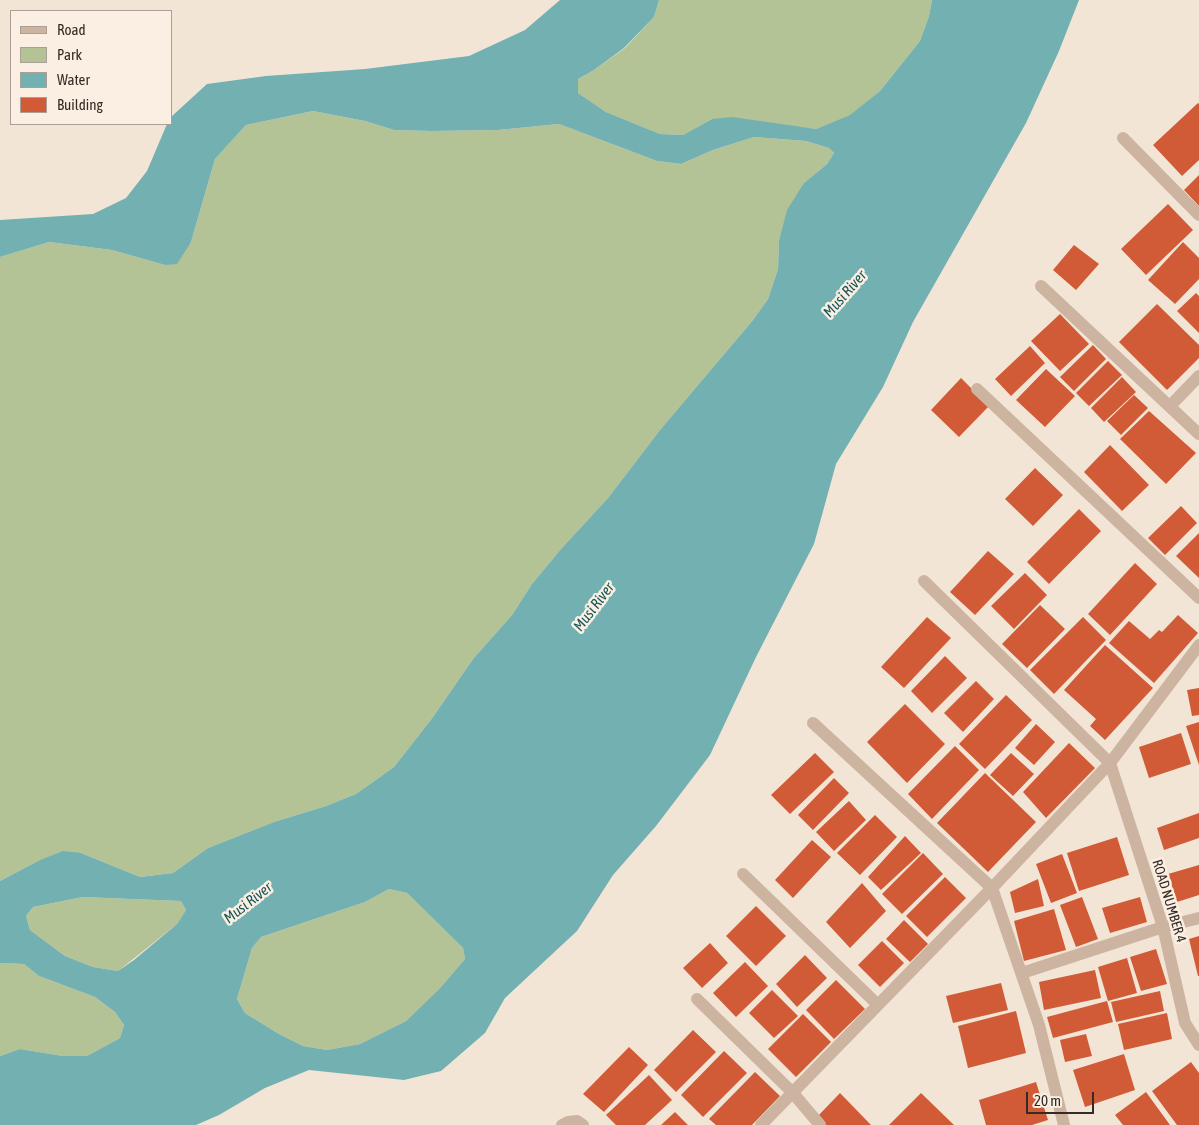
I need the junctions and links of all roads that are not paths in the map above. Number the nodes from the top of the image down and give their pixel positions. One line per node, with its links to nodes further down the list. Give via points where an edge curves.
1 (1123, 138): 2 (street)
2 (1199, 215)
3 (1041, 286): 6 (street)
4 (1199, 376): 6 (street)
5 (977, 389): 9 (street)
6 (1170, 406): 7 (street)
7 (1199, 434)
8 (924, 581): 12 (street)
9 (1199, 598)
10 (1199, 645): 12 (street)
11 (813, 723): 14 (street)
12 (1110, 763): 14 (street); 16 (street, ROAD NUMBER 4)
13 (743, 874): 19 (street)
14 (992, 888): 17 (street); 19 (street)
15 (1199, 918): 16 (street)
16 (1163, 927): 17 (street); 20 (street, ROAD NUMBER 4, via 1185,1024)
17 (1022, 973): 26 (street, via 1039,1025)
18 (697, 999): 21 (street)
19 (878, 1004): 21 (street)
20 (1199, 1045)
21 (792, 1092): 24 (street); 25 (street)
22 (562, 1125): 23 (street, via 577,1122)
23 (583, 1125)
24 (761, 1125)
25 (820, 1125)
26 (1064, 1125)

